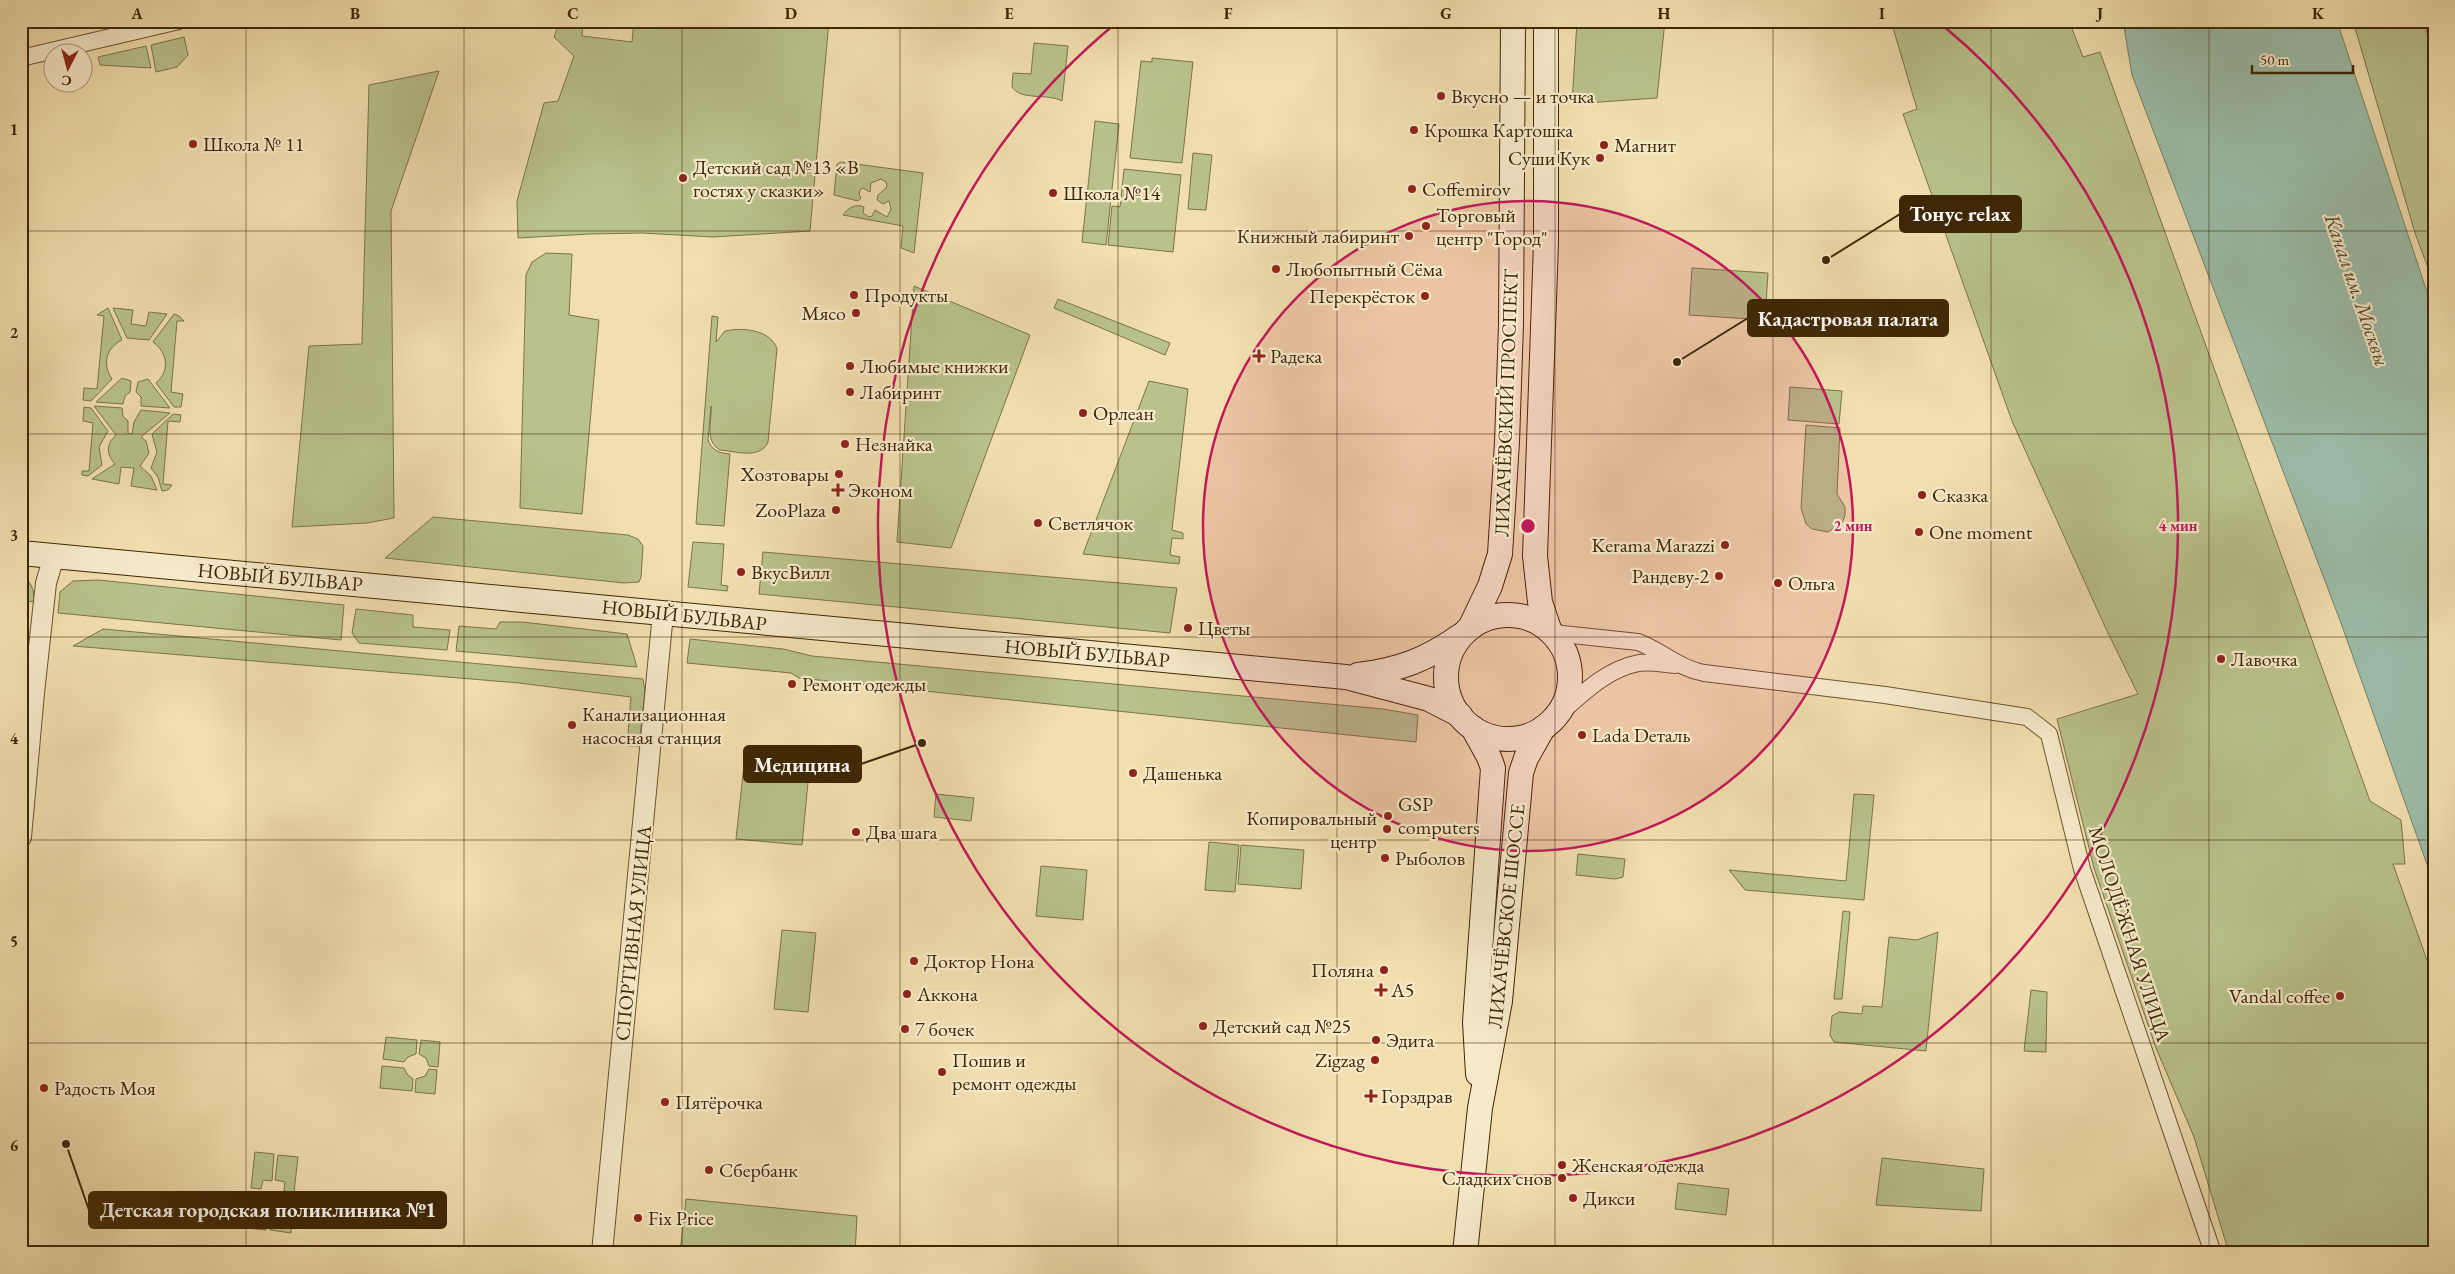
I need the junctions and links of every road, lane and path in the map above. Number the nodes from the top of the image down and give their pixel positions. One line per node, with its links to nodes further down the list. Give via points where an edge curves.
1 (179, 21): 4 (street)
2 (1513, 21): 8 (main road, ЛИХАЧЁВСКИЙ ПРОСПЕКТ, via 1511,324 1500,554 1490,586)
3 (1546, 21): 9 (main road, ЛИХАЧЁВСКИЙ ПРОСПЕКТ, via 1546,243 1535,556 1540,602)
4 (21, 58)
5 (21, 553): 6 (main road, НОВЫЙ БУЛЬВАР)
6 (54, 556): 7 (main road, НОВЫЙ БУЛЬВАР); 14 (street, via 45,593)
7 (663, 613): 11 (main road, НОВЫЙ БУЛЬВАР); 16 (street, СПОРТИВНАЯ УЛИЦА)
8 (1466, 630): 9 (main road, via 1484,619 1511,614 1533,619); 11 (main road, НОВЫЙ БУЛЬВАР, via 1446,646 1407,666); 12 (main road, ЛИХАЧЁВСКИЙ ПРОСПЕКТ, via 1454,645 1446,674 1452,703)
9 (1551, 631): 10 (street, МОЛОДЁЖНАЯ УЛИЦА, via 1638,642); 13 (main road, ЛИХАЧЁВСКИЙ ПРОСПЕКТ, via 1564,649 1570,667 1569,693)
10 (1677, 665): 13 (street, МОЛОДЁЖНАЯ УЛИЦА, via 1639,663 1614,672 1583,693); 18 (street, МОЛОДЁЖНАЯ УЛИЦА, via 1704,673 1885,695 2027,717 2049,734 2082,869)
11 (1346, 677): 12 (main road, НОВЫЙ БУЛЬВАР, via 1429,699)
12 (1466, 722): 13 (main road, via 1496,738 1510,739 1524,737); 15 (main road, ЛИХАЧЁВСКОЕ ШОССЕ, via 1493,768 1474,1022)
13 (1550, 722): 15 (main road, ЛИХАЧЁВСКОЕ ШОССЕ, via 1526,758 1521,773 1500,1001)
14 (21, 837)
15 (1480, 1108): 17 (main road, ЛИХАЧЁВСКОЕ ШОССЕ)
16 (602, 1253)
17 (1466, 1253)
18 (2213, 1253)

